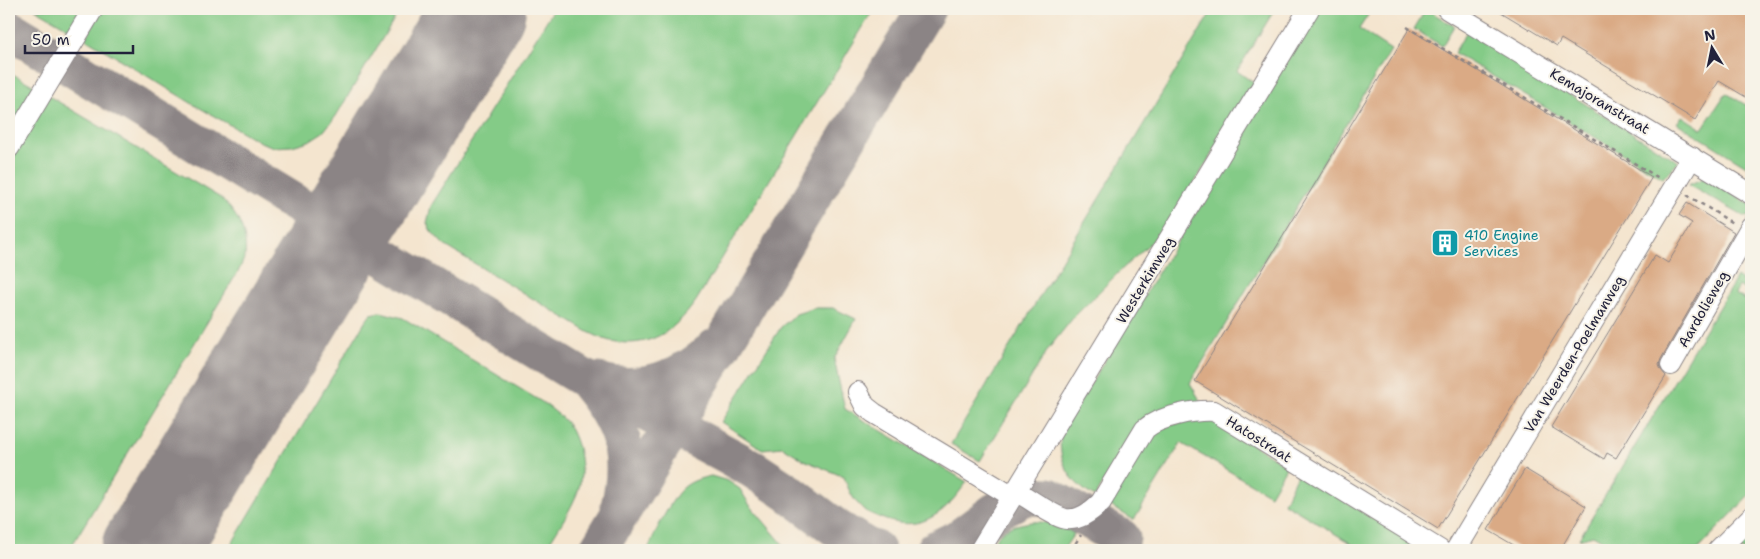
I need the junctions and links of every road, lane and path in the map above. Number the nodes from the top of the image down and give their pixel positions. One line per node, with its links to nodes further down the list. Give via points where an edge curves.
1 (93, 9): 5 (street)
2 (1309, 9): 13 (street, Westerkimweg)
3 (1447, 9): 6 (street, Kemajoranstraat)
4 (1407, 27): 7 (path)
5 (9, 148)
6 (1692, 157): 9 (street, Kemajoranstraat); 17 (street, Van Weerden-Poelmanweg)
7 (1659, 178)
8 (1684, 193): 10 (path, via 1741,228)
9 (1751, 194)
10 (1750, 228): 11 (street, Aardolieweg)
11 (1671, 365)
12 (858, 392): 13 (street, via 865,406 874,413)
13 (1014, 494): 15 (street, Westerkimweg); 16 (street, Hatostraat, via 1066,519 1078,518 1092,512 1101,502 1152,422 1203,410 1214,411)
14 (1751, 517): 18 (street)
15 (980, 550)
16 (1440, 550)
17 (1456, 550)
18 (1718, 550)

